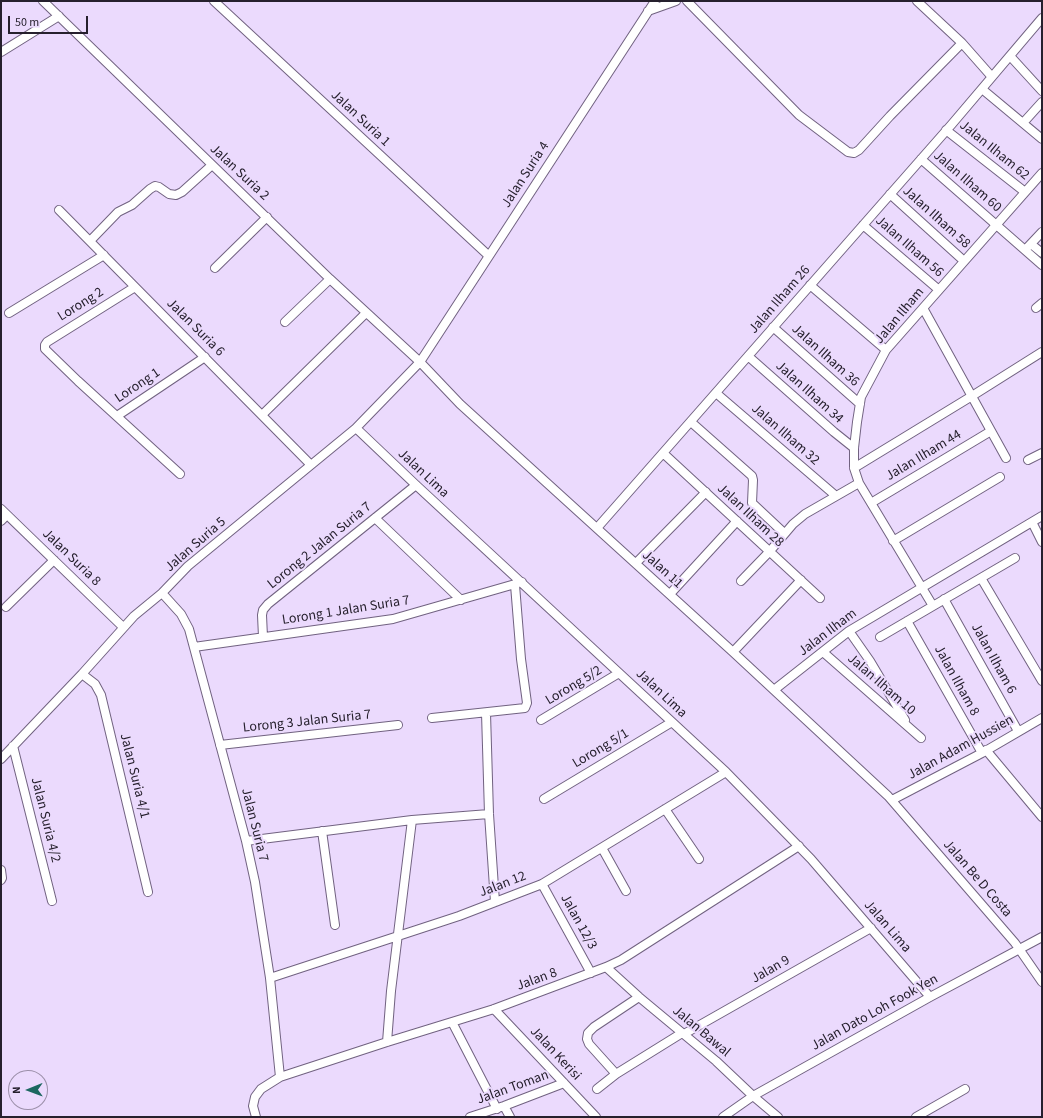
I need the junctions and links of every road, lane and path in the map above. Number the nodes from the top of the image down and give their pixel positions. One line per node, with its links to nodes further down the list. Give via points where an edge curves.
1 (214, 1): 35 (street, Jalan Suria 1)
2 (655, 1): 7 (street, Jalan Suria 4)
3 (676, 1): 7 (street)
4 (687, 1): 10 (street, via 799,115 848,152 854,153)
5 (917, 1): 10 (street)
6 (48, 2): 8 (street, Jalan Suria 2)
7 (648, 11): 35 (street, Jalan Suria 4)
8 (59, 16): 11 (street); 21 (street, Jalan Suria 2)
9 (1042, 18): 12 (street, Jalan Ilham 26)
10 (962, 43): 13 (street)
11 (1, 52)
12 (1010, 56): 13 (street, Jalan Ilham 26); 15 (street)
13 (992, 77): 14 (street, Jalan Ilham 26)
14 (982, 89): 17 (street); 18 (street, Jalan Ilham 26)
15 (1042, 91)
16 (1042, 102): 17 (street)
17 (1023, 123): 19 (street)
18 (946, 130): 20 (street, Jalan Ilham 26); 23 (street, Jalan Ilham 62)
19 (1042, 139)
20 (920, 159): 24 (street, Jalan Ilham 26); 28 (street, Jalan Ilham 60)
21 (212, 165): 26 (street, Jalan Suria 2); 30 (street, via 176,195 169,194 159,186 150,189 132,205 118,212)
22 (1042, 173): 23 (street, Jalan Ilham)
23 (1025, 192): 28 (street, Jalan Ilham)
24 (890, 194): 27 (street, Jalan Ilham 26); 36 (street, Jalan Ilham 58)
25 (59, 210): 30 (street, Jalan Suria 6)
26 (267, 217): 38 (street); 39 (street, Jalan Suria 2)
27 (863, 225): 40 (street, Jalan Ilham 26); 42 (street, Jalan Ilham 56)
28 (996, 225): 32 (street, Jalan Ilham 60); 36 (street, Jalan Ilham)
29 (1042, 232): 31 (street)
30 (90, 241): 34 (street, Jalan Suria 6)
31 (1031, 244): 32 (street); 33 (street)
32 (1025, 250): 37 (street, Jalan Ilham 60)
33 (1042, 253)
34 (104, 256): 41 (street, Jalan Suria 6); 44 (street)
35 (489, 256): 52 (street, Jalan Suria 4)
36 (964, 261): 42 (street, Jalan Ilham)
37 (1042, 265)
38 (215, 268)
39 (330, 278): 45 (street, Jalan Suria 2); 46 (street)
40 (810, 285): 47 (street, Jalan Ilham 26); 48 (street)
41 (135, 287): 51 (street, Jalan Suria 6); 57 (street, Lorong 2, via 45,345 45,349)
42 (939, 290): 43 (street, Jalan Ilham)
43 (923, 308): 48 (street, Jalan Ilham); 54 (street)
44 (10, 313)
45 (366, 313): 52 (street, Jalan Suria 2); 56 (street)
46 (285, 322)
47 (773, 327): 50 (street, Jalan Ilham 26); 55 (street, Jalan Ilham 36)
48 (886, 350): 55 (street, Jalan Ilham, via 861,397)
49 (1042, 352): 54 (street)
50 (748, 356): 53 (street, Jalan Ilham 26); 61 (street, Jalan Ilham 34, via 838,437)
51 (205, 357): 56 (street, Jalan Suria 6); 57 (street, Lorong 1)
52 (420, 362): 59 (street, Jalan Suria 5); 82 (street, Jalan 11, via 460,404)
53 (716, 393): 58 (street, Jalan Ilham 26); 73 (street, Jalan Ilham 32)
54 (972, 396): 60 (street); 67 (street)
55 (860, 404): 61 (street, Jalan Ilham)
56 (262, 415): 66 (street, Jalan Suria 6)
57 (117, 416): 68 (street, Lorong 1)
58 (691, 422): 62 (street, Jalan Ilham 26); 83 (street, via 752,476 752,503)
59 (356, 428): 66 (street, Jalan Suria 5); 71 (street, Jalan Lima)
60 (991, 431): 64 (street); 74 (street, Jalan Ilham 44)
61 (854, 448): 67 (street, Jalan Ilham)
62 (663, 453): 72 (street, Jalan Ilham 28); 82 (street, Jalan Ilham 26)
63 (1042, 453): 65 (street)
64 (1006, 458)
65 (1028, 460)
66 (311, 465): 95 (street, Jalan Suria 5, via 188,566)
67 (854, 468): 70 (street, Jalan Ilham)
68 (180, 474)
69 (1000, 477): 84 (street)
70 (859, 483): 73 (street); 74 (street, Jalan Ilham)
71 (416, 485): 78 (street, Lorong 2 Jalan Suria 7); 93 (street, Jalan Lima)
72 (706, 492): 80 (street, Jalan Ilham 28); 89 (street)
73 (836, 496): 83 (street, via 805,514)
74 (871, 503): 84 (street, Jalan Ilham)
75 (1, 508): 76 (street, Jalan Suria 8)
76 (7, 515): 79 (street); 88 (street, Jalan Suria 8)
77 (1042, 516): 81 (street, Jalan Ilham)
78 (375, 518): 99 (street); 105 (street, Lorong 2 Jalan Suria 7, via 263,610)
79 (1, 521)
80 (737, 522): 86 (street, Jalan Ilham 28); 96 (street)
81 (1032, 522): 85 (street); 94 (street, Jalan Ilham)
82 (597, 528): 89 (street, Jalan 11)
83 (784, 533): 86 (street)
84 (894, 541): 94 (street, Jalan Ilham)
85 (1042, 542)
86 (770, 551): 91 (street, Jalan Ilham 28); 92 (street)
87 (1014, 558): 90 (street)
88 (54, 560): 101 (street); 103 (street, Jalan Suria 8)
89 (636, 563): 96 (street, Jalan 11)
90 (981, 578): 98 (street); 112 (street)
91 (801, 580): 97 (street, Jalan Ilham 28); 108 (street)
92 (741, 581)
93 (518, 584): 99 (street, Lorong 1 Jalan Suria 7); 110 (street, Jalan Lima); 114 (street, via 527,703 525,708)
94 (921, 587): 100 (street); 104 (street, Jalan Ilham)
95 (162, 593): 103 (street, Jalan Suria 5); 107 (street, Jalan Suria 7, via 181,614)
96 (670, 594): 108 (street, Jalan 11)
97 (820, 598)
98 (944, 599): 100 (street); 121 (street, Jalan Ilham 6)
99 (461, 600): 105 (street, Lorong 1 Jalan Suria 7, via 393,619)
100 (933, 606): 102 (street)
101 (6, 607)
102 (907, 621): 106 (street); 125 (street, Jalan Ilham 8)
103 (123, 627): 111 (street, Jalan Suria 5)
104 (849, 631): 109 (street, Jalan Ilham); 120 (street)
105 (263, 637): 107 (street, Lorong 1 Jalan Suria 7)
106 (880, 637)
107 (194, 647): 123 (street, Jalan Suria 7)
108 (733, 652): 113 (street, Jalan 11)
109 (823, 652): 113 (street, Jalan Ilham); 120 (street, Jalan Ilham 10)
110 (619, 673): 117 (street, Lorong 5/2); 118 (street, Jalan Lima)
111 (82, 674): 124 (street, Jalan Suria 5); 143 (street, Jalan Suria 4/1, via 95,684 101,696)
112 (1042, 681)
113 (774, 690): 128 (street, Jalan 11)
114 (486, 713): 115 (street); 131 (street)
115 (432, 718)
116 (1042, 718): 121 (street, Jalan Adam Hussien)
117 (541, 720)
118 (672, 722): 127 (street, Jalan Lima); 129 (street, Lorong 5/1)
119 (398, 725): 123 (street, Lorong 3 Jalan Suria 7)
120 (909, 727): 122 (street, Jalan Ilham 10)
121 (1018, 732): 125 (street, Jalan Adam Hussien)
122 (921, 738)
123 (220, 745): 135 (street, Jalan Suria 7)
124 (13, 746): 126 (street, Jalan Suria 5); 144 (street, Jalan Suria 4/2)
125 (984, 752): 128 (street, Jalan Adam Hussien); 132 (street, Jalan Ilham 8)
126 (1, 758)
127 (726, 772): 130 (street, Jalan 12); 136 (street, Jalan Lima)
128 (890, 798): 150 (street, Jalan Be D Costa)
129 (544, 799)
130 (665, 809): 137 (street, Jalan 12); 138 (street)
131 (489, 814): 133 (street); 145 (street)
132 (1042, 817)
133 (412, 820): 134 (street); 148 (street)
134 (322, 831): 135 (street); 146 (street)
135 (246, 841): 153 (street, Jalan Suria 7)
136 (799, 846): 147 (street, Jalan Lima); 151 (street, Jalan 8, via 621,960)
137 (602, 848): 141 (street, Jalan 12); 142 (street)
138 (699, 859)
139 (1, 870): 140 (street)
140 (1, 880)
141 (542, 884): 145 (street, Jalan 12); 152 (street, Jalan 12/3)
142 (626, 891)
143 (148, 892)
144 (52, 901)
145 (495, 902): 148 (street, Jalan 12)
146 (335, 925)
147 (871, 928): 156 (street, Jalan Lima); 159 (street, Jalan 9)
148 (398, 937): 153 (street, Jalan 12); 160 (street)
149 (1042, 937): 150 (street, Jalan Dato Loh Fook Yen)
150 (1019, 949): 154 (street, Jalan Be D Costa); 156 (street, Jalan Dato Loh Fook Yen)
151 (606, 967): 152 (street, Jalan 8); 155 (street, Jalan Bawal)
152 (591, 973): 157 (street, Jalan 8)
153 (270, 978): 162 (street, Jalan Suria 7)
154 (1042, 982)
155 (639, 996): 159 (street, Jalan Bawal); 161 (street, via 594,1027 588,1034 589,1044)
156 (930, 997): 166 (street, Jalan Dato Loh Fook Yen)
157 (494, 1009): 158 (street, Jalan 8); 163 (street, Jalan Kerisi)
158 (452, 1022): 160 (street, Jalan 8); 167 (street)
159 (683, 1033): 161 (street, Jalan 9); 166 (street, Jalan Bawal)
160 (387, 1042): 162 (street, Jalan 8)
161 (616, 1074): 164 (street, Jalan 9)
162 (280, 1077): 168 (street, Jalan 8, via 261,1089 255,1097 253,1106)
163 (564, 1083): 167 (street, Jalan Toman); 171 (street, Jalan Kerisi)
164 (597, 1089)
165 (965, 1089): 174 (street)
166 (754, 1096): 172 (street, Jalan Dato Loh Fook Yen); 173 (street, Jalan Bawal)
167 (500, 1108): 169 (street, Jalan Toman); 170 (street)
168 (256, 1117)
169 (470, 1117)
170 (510, 1117)
171 (596, 1117)
172 (723, 1117)
173 (778, 1117)
174 (916, 1117)

